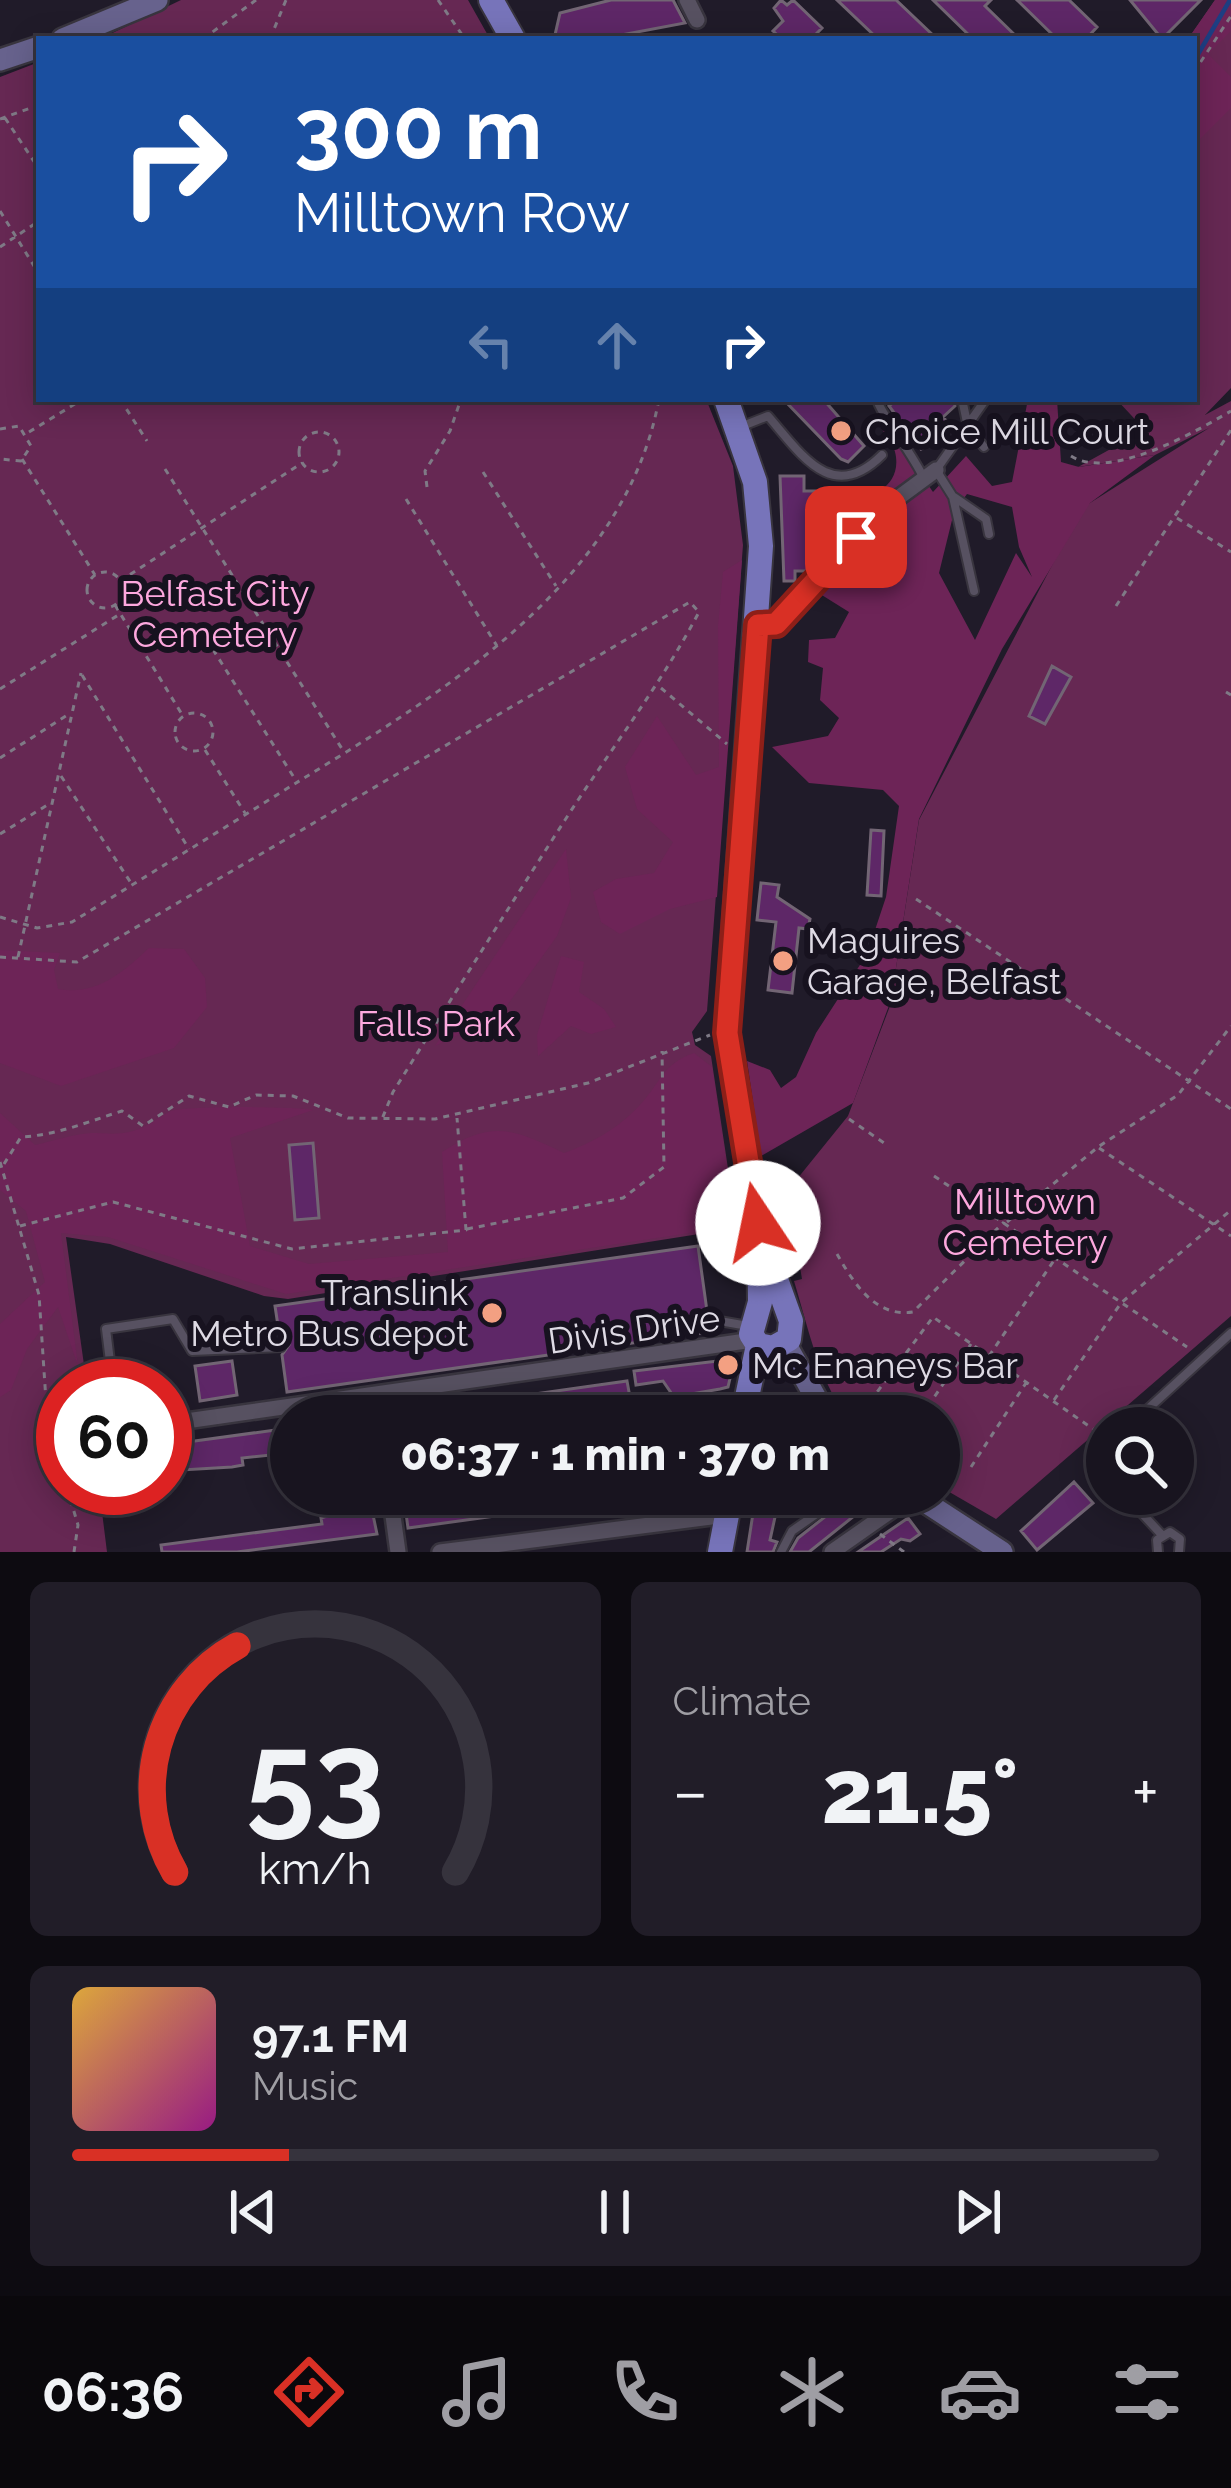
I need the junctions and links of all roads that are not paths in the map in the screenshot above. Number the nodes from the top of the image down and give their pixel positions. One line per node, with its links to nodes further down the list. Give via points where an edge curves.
1 (157, 0): 5 (main road)
2 (491, 0): 6 (main road)
3 (687, 0): 4 (street)
4 (698, 20)
5 (70, 36)
6 (511, 36)
7 (36, 48): 8 (main road)
8 (0, 60)
9 (727, 402): 14 (main road)
10 (877, 402): 17 (lane)
11 (963, 402): 13 (lane)
12 (984, 402): 13 (lane)
13 (968, 427): 15 (lane); 17 (lane)
14 (739, 428): 16 (lane, via 768,416 798,454 831,475 860,474); 21 (main road, via 760,517)
15 (984, 448)
16 (882, 455)
17 (930, 474): 18 (lane); 21 (street, via 883,508 776,624)
18 (953, 497): 19 (lane, via 986,519); 20 (lane)
19 (989, 534)
20 (974, 591)
21 (758, 625): 22 (main road, via 727,1033)
22 (772, 1304): 25 (main road); 26 (main road, via 791,1329)
23 (708, 1319): 25 (lane)
24 (1231, 1333): 32 (lane)
25 (754, 1338): 26 (main road); 29 (street, Divis Drive); 30 (main road)
26 (785, 1343): 31 (main road)
27 (281, 1347): 28 (lane, via 192,1351 172,1319 106,1329)
28 (110, 1359)
29 (383, 1395)
30 (746, 1395)
31 (814, 1395)
32 (1150, 1407)
33 (270, 1410): 34 (street, Divis Drive)
34 (192, 1420)
35 (393, 1515): 45 (street)
36 (663, 1515): 46 (street)
37 (727, 1515): 47 (main road)
38 (814, 1515): 48 (lane)
39 (883, 1515): 49 (street)
40 (941, 1515): 43 (main road)
41 (1143, 1515): 42 (lane)
42 (1161, 1534): 44 (lane); 50 (lane, via 1178,1535)
43 (994, 1549)
44 (1155, 1550)
45 (398, 1552)
46 (440, 1552)
47 (720, 1552)
48 (781, 1552)
49 (832, 1552)
50 (1179, 1552)

